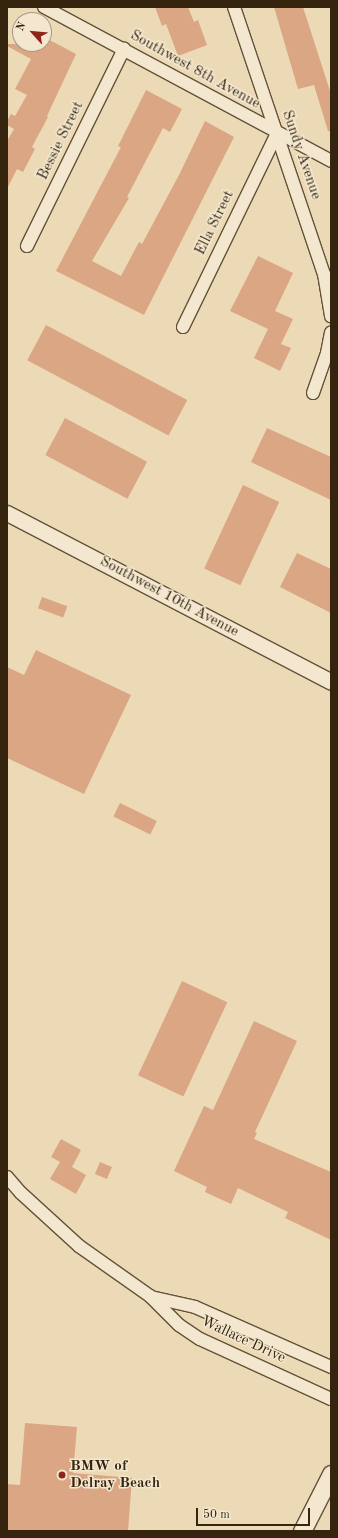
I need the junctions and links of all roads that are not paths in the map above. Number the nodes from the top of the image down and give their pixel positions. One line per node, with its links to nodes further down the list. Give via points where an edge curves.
1 (44, 7): 3 (street, Southwest 8th Avenue)
2 (234, 7): 4 (street, Sundy Avenue)
3 (124, 49): 4 (street, Southwest 8th Avenue); 6 (street, Bessie Street)
4 (277, 133): 5 (street, Southwest 8th Avenue); 7 (street, Sundy Avenue, via 324,274); 8 (street, Ella Street)
5 (331, 161)
6 (28, 246)
7 (331, 316)
8 (183, 327)
9 (331, 332): 10 (street, via 327,353)
10 (313, 393)
11 (7, 513): 12 (street, Southwest 10th Avenue)
12 (331, 682)
13 (7, 1177): 14 (street, Wallace Drive, via 21,1193 80,1246)
14 (150, 1296): 15 (street, Wallace Drive, via 195,1308); 16 (street, Wallace Drive, via 179,1325 200,1339)
15 (331, 1367)
16 (331, 1399)
17 (331, 1474): 18 (main road)
18 (302, 1531)

